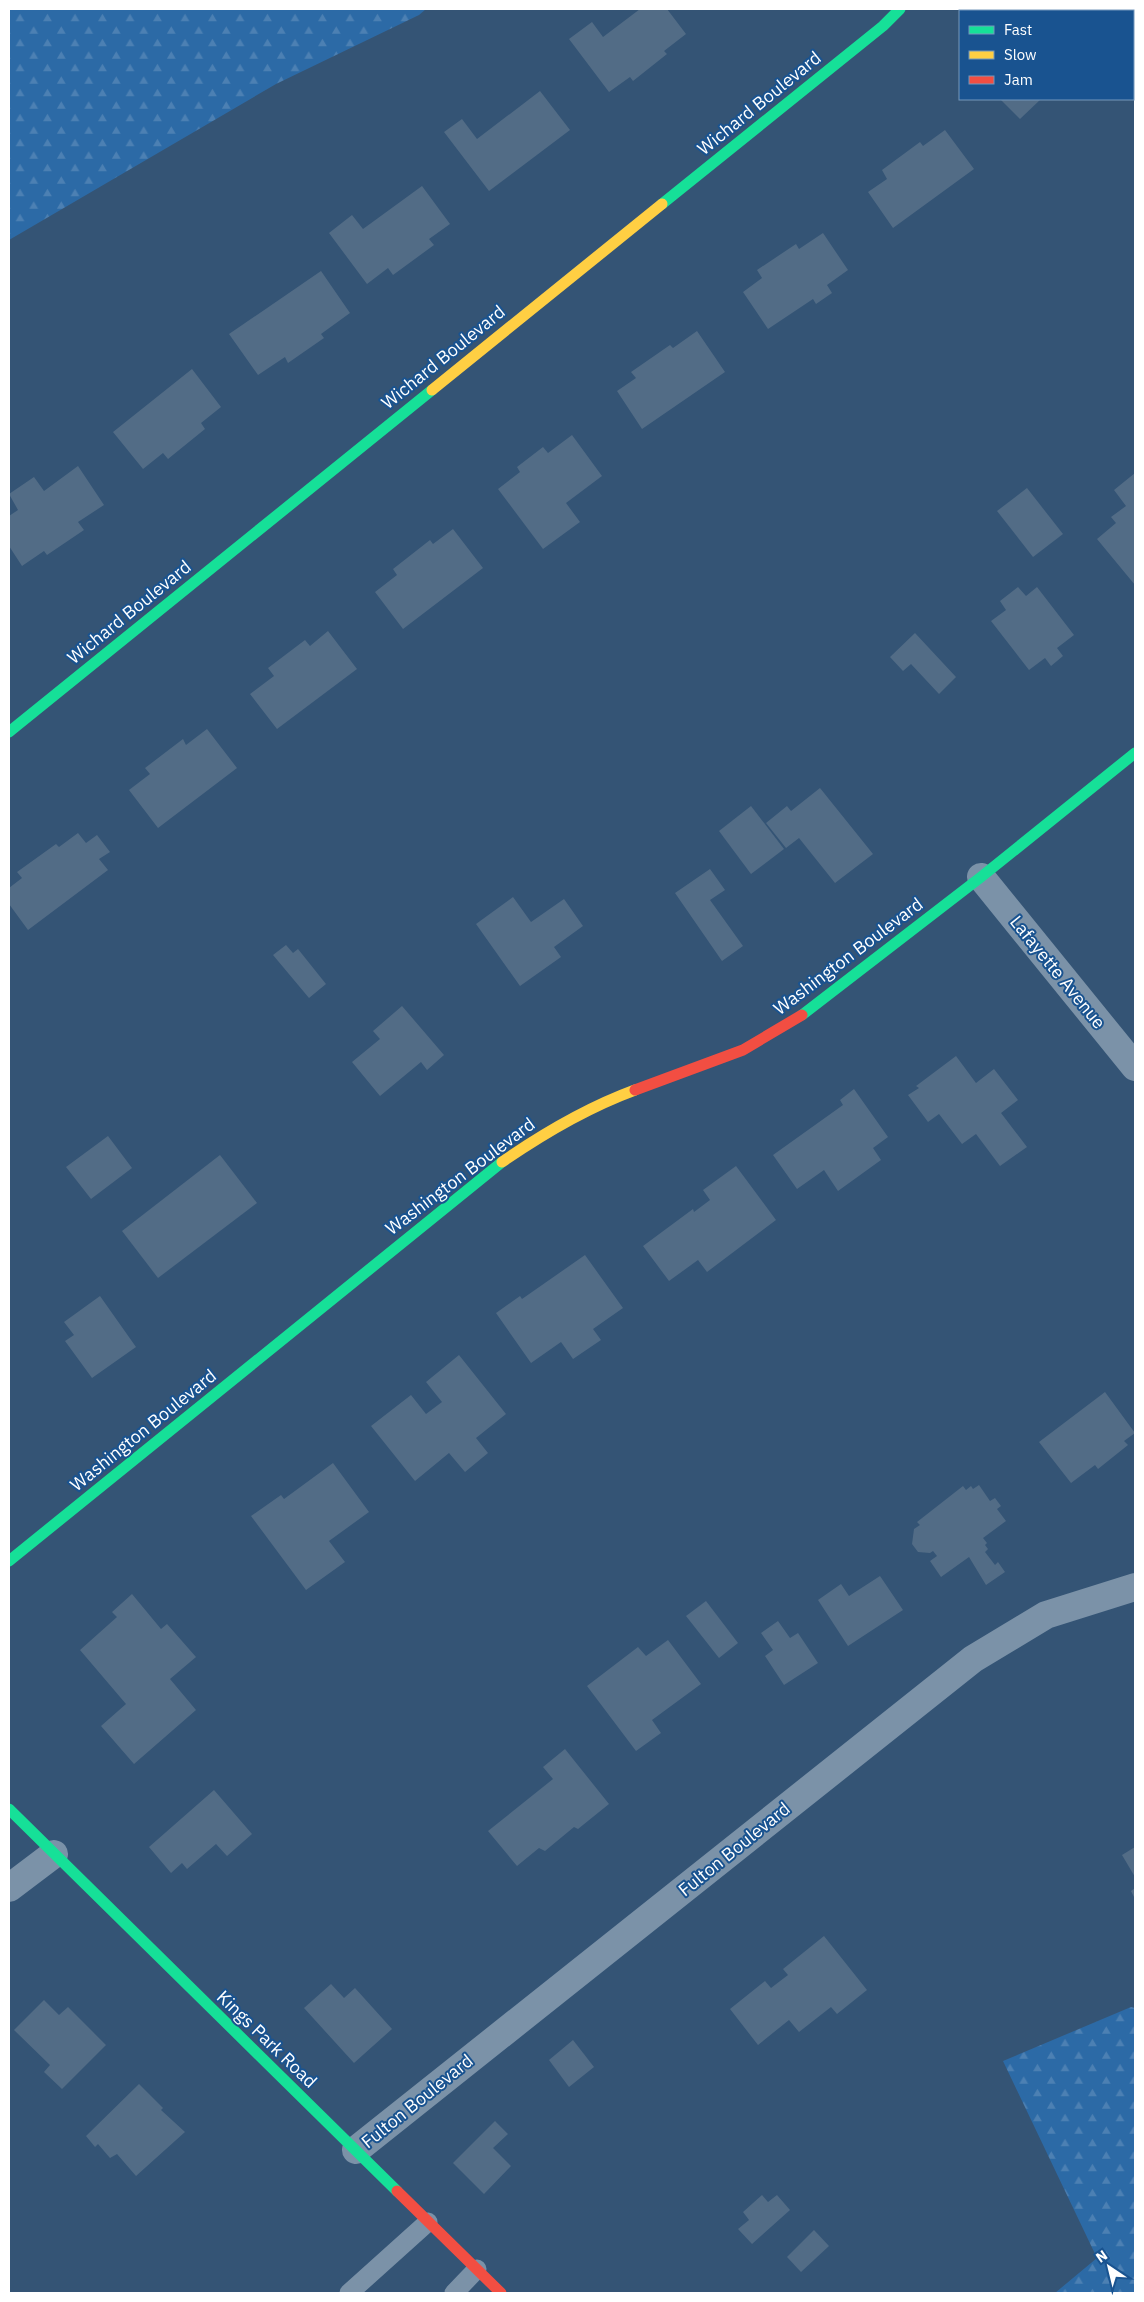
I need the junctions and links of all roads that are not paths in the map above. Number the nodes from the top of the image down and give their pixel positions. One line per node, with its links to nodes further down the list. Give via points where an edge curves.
1 (900, 9): 2 (street, Wichard Boulevard)
2 (9, 732)
3 (1135, 752): 4 (street, Washington Boulevard)
4 (981, 876): 5 (street, Lafayette Avenue); 6 (street, Washington Boulevard, via 810,1010 752,1045 607,1100 547,1131 485,1174)
5 (1135, 1067)
6 (9, 1561)
7 (1135, 1587): 11 (street, Fulton Boulevard, via 1046,1615 973,1658)
8 (9, 1809): 9 (street, Kings Park Road)
9 (54, 1854): 10 (street); 11 (street, Kings Park Road)
10 (9, 1888)
11 (356, 2150): 12 (street, Kings Park Road)
12 (428, 2222): 13 (street, Kings Park Road); 14 (lane)
13 (477, 2269): 15 (lane); 16 (street, Kings Park Road)
14 (349, 2293)
15 (454, 2293)
16 (501, 2293)

